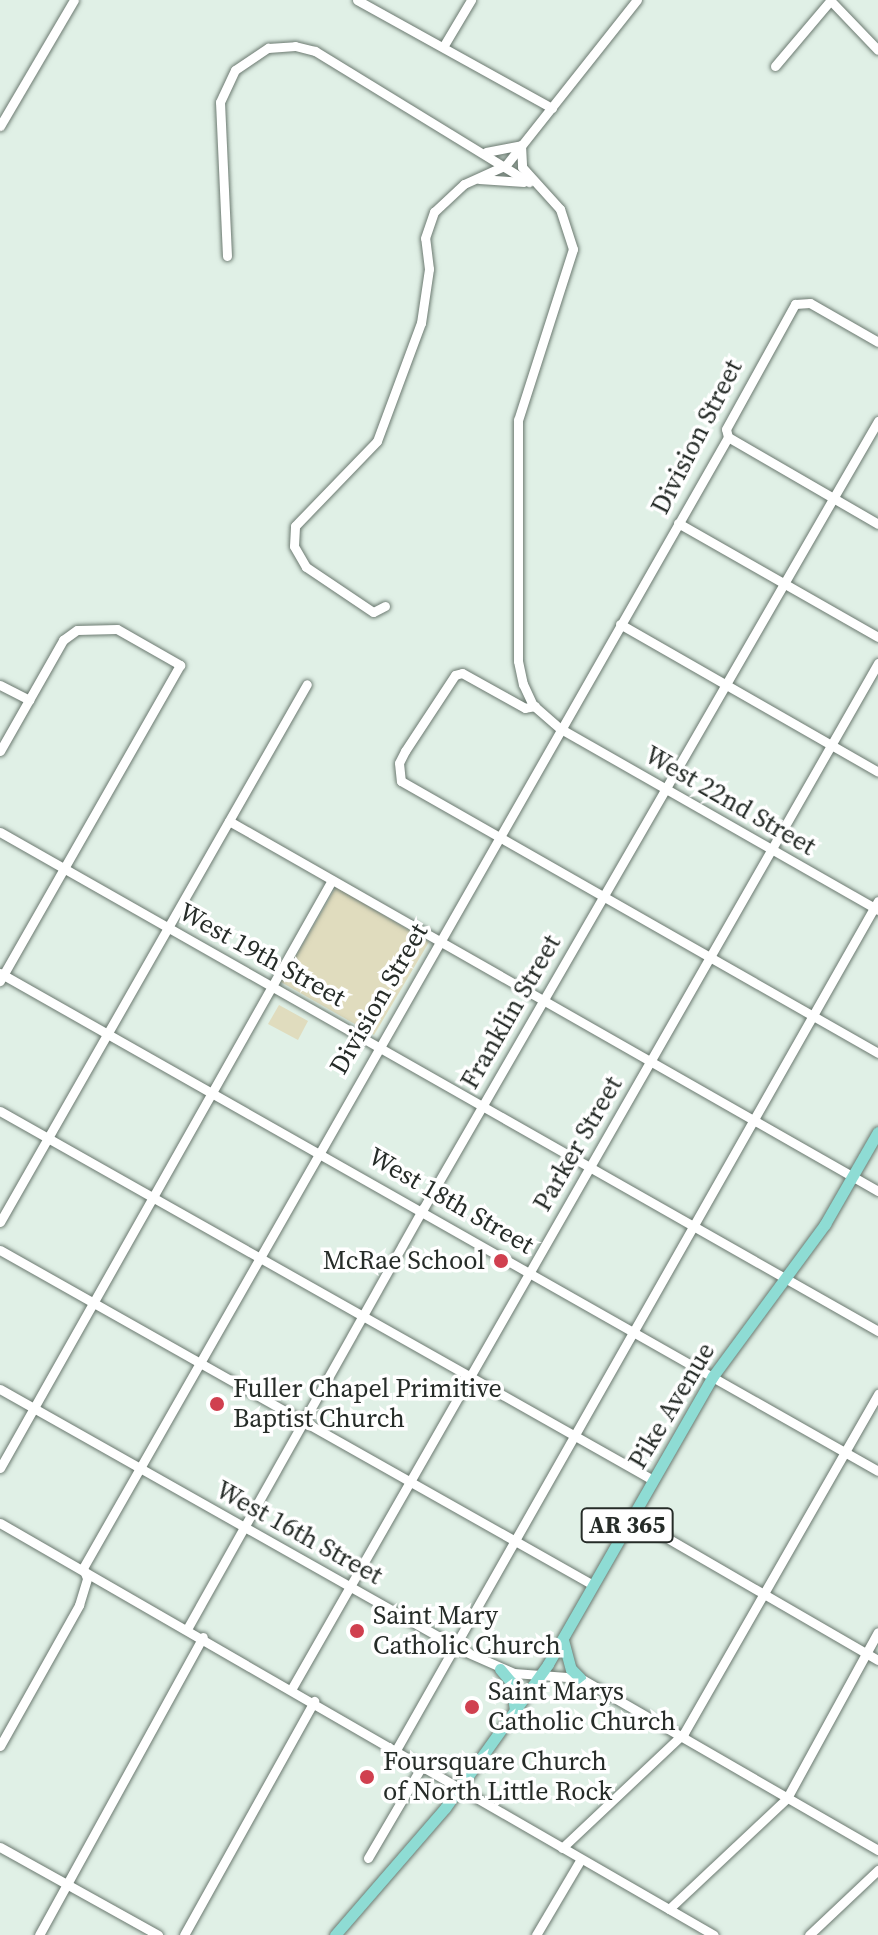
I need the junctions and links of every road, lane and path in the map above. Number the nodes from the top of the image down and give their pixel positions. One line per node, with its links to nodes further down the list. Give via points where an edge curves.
1 (74, 0): 10 (street)
2 (357, 0): 6 (street)
3 (471, 0): 6 (street)
4 (637, 0): 9 (street)
5 (830, 0): 7 (street); 8 (street)
6 (443, 47): 9 (street)
7 (878, 50)
8 (775, 66)
9 (552, 108): 11 (street)
10 (0, 126)
11 (521, 145): 12 (street); 13 (street); 15 (street, via 522,167)
12 (486, 152): 13 (street); 16 (street, via 315,51 289,45 258,52 228,79 220,102)
13 (506, 165): 14 (street); 15 (street)
14 (470, 181): 15 (street, via 508,178); 24 (street, via 443,200 427,225 429,269 421,323 377,441 304,513 294,532 306,567 373,612)
15 (535, 186): 32 (street, via 560,209 573,249 518,420 518,661)
16 (227, 256)
17 (878, 342): 19 (street, Division Street, via 821,308 803,300 795,304 726,429)
18 (878, 421): 20 (street, Franklin Street)
19 (728, 437): 20 (street); 21 (street, Division Street)
20 (834, 499): 22 (street); 23 (street, Franklin Street)
21 (678, 523): 23 (street); 25 (street, Division Street)
22 (878, 524)
23 (785, 584): 26 (street); 30 (street, Franklin Street)
24 (385, 606)
25 (620, 624): 30 (street); 33 (street, Division Street)
26 (878, 637)
27 (878, 663): 34 (street, Parker Street)
28 (307, 684): 38 (street)
29 (0, 685): 31 (street)
30 (727, 686): 34 (street); 37 (street, Franklin Street)
31 (29, 700): 35 (street); 42 (street, via 63,640 77,630 103,625 180,665)
32 (535, 706): 33 (street, West 22nd Street); 40 (street, via 525,708 462,673 447,685 399,763 401,781)
33 (561, 729): 37 (street, West 22nd Street); 40 (street, Division Street)
34 (831, 745): 36 (street); 41 (street, Parker Street)
35 (0, 751)
36 (878, 772)
37 (666, 789): 41 (street, West 22nd Street); 44 (street, Franklin Street)
38 (229, 821): 43 (street); 46 (street)
39 (0, 832): 42 (street, West 19th Street)
40 (498, 836): 44 (street); 47 (street, Division Street)
41 (771, 850): 45 (street, West 22nd Street); 48 (street, Parker Street)
42 (64, 869): 46 (street, West 19th Street); 49 (street)
43 (332, 880): 47 (street); 50 (street)
44 (602, 897): 48 (street); 51 (street, Franklin Street)
45 (877, 907): 52 (street)
46 (167, 927): 50 (street, West 19th Street); 53 (street)
47 (438, 940): 51 (street); 54 (street, Division Street)
48 (710, 957): 52 (street); 56 (street, Parker Street)
49 (1, 977): 53 (street, West 18th Street)
50 (272, 986): 54 (street, West 19th Street); 57 (street)
51 (542, 1001): 56 (street); 58 (street, Franklin Street)
52 (815, 1017): 55 (street); 60 (street)
53 (107, 1034): 57 (street, West 18th Street); 62 (street)
54 (378, 1045): 58 (street, West 19th Street); 63 (street, Division Street)
55 (878, 1053)
56 (650, 1061): 60 (street); 64 (street, Parker Street)
57 (212, 1093): 63 (street, West 18th Street); 67 (street)
58 (484, 1103): 64 (street, West 19th Street); 68 (street, Franklin Street)
59 (0, 1111): 62 (street)
60 (755, 1121): 65 (street); 70 (street)
61 (878, 1132): 65 (main road, Pike Avenue / AR 365)
62 (48, 1138): 67 (street); 69 (street)
63 (318, 1149): 68 (street, West 18th Street); 72 (street, Division Street)
64 (591, 1166): 70 (street, West 19th Street); 73 (street, Parker Street)
65 (853, 1177): 66 (street); 74 (main road, Pike Avenue / AR 365)
66 (878, 1191)
67 (153, 1198): 72 (street); 75 (street)
68 (423, 1209): 73 (street, West 18th Street); 76 (street, Franklin Street)
69 (0, 1222)
70 (696, 1225): 74 (street, West 19th Street); 78 (street)
71 (0, 1250): 75 (street)
72 (257, 1257): 76 (street); 79 (street, Division Street)
73 (530, 1272): 78 (street, West 18th Street); 81 (street, Parker Street)
74 (787, 1277): 77 (street, West 19th Street); 80 (main road, Pike Avenue / AR 365)
75 (93, 1302): 79 (street); 84 (street)
76 (364, 1316): 81 (street); 85 (street, Franklin Street)
77 (878, 1331)
78 (635, 1332): 80 (street, West 18th Street); 86 (street)
79 (198, 1362): 85 (street); 89 (street, Division Street)
80 (713, 1376): 87 (street, West 18th Street); 91 (main road, Pike Avenue / AR 365)
81 (470, 1377): 86 (street); 92 (street, Parker Street)
82 (0, 1389): 84 (street, West 16th Street)
83 (878, 1394): 87 (street)
84 (34, 1408): 88 (street); 89 (street, West 16th Street)
85 (304, 1421): 92 (street); 95 (street, Franklin Street)
86 (575, 1436): 91 (street); 96 (street)
87 (844, 1452): 90 (street, West 18th Street); 100 (street)
88 (0, 1468)
89 (139, 1468): 95 (street, West 16th Street); 97 (street, Division Street)
90 (878, 1471)
91 (653, 1480): 93 (main road, Pike Avenue / AR 365)
92 (410, 1481): 96 (street); 99 (street, Parker Street)
93 (631, 1517): 98 (main road, Pike Avenue / AR 365); 100 (street)
94 (0, 1523): 97 (street)
95 (244, 1527): 99 (street, West 16th Street); 101 (street, Franklin Street)
96 (516, 1541): 98 (street); 105 (street)
97 (83, 1568): 101 (street); 115 (street, Division Street, via 87,1578 79,1605)
98 (593, 1585): 104 (main road, Pike Avenue / AR 365)
99 (350, 1587): 105 (street, West 16th Street); 111 (street, Parker Street)
100 (764, 1594): 106 (street); 114 (street)
101 (187, 1629): 103 (street)
102 (878, 1632): 106 (street)
103 (203, 1637): 111 (street); 126 (street)
104 (563, 1640): 109 (main road, Pike Avenue / AR 365); 110 (main road, via 571,1669)
105 (456, 1646): 108 (street, West 16th Street); 116 (street)
106 (867, 1653): 107 (street); 119 (street)
107 (878, 1660)
108 (500, 1669): 109 (street, West 16th Street); 113 (main road, via 511,1682)
109 (540, 1674): 110 (street, West 16th Street); 113 (main road, Pike Avenue / AR 365)
110 (580, 1678): 114 (street, West 16th Street)
111 (292, 1688): 112 (street)
112 (314, 1701): 116 (street); 130 (street)
113 (515, 1712): 118 (main road, Pike Avenue / AR 365)
114 (681, 1736): 119 (street, West 16th Street); 121 (street)
115 (0, 1746)
116 (396, 1750): 117 (street)
117 (422, 1766): 118 (street); 123 (street)
118 (459, 1789): 121 (street); 131 (main road, Pike Avenue / AR 365)
119 (787, 1798): 122 (street, West 16th Street); 127 (street)
120 (0, 1847): 126 (street)
121 (562, 1848): 124 (street)
122 (878, 1850)
123 (368, 1858)
124 (581, 1859): 127 (street); 132 (street)
125 (878, 1870): 134 (street)
126 (67, 1884): 128 (street); 129 (street)
127 (669, 1909): 133 (street)
128 (39, 1935)
129 (158, 1935)
130 (184, 1935)
131 (335, 1935)
132 (536, 1935)
133 (714, 1935)
134 (809, 1935)

